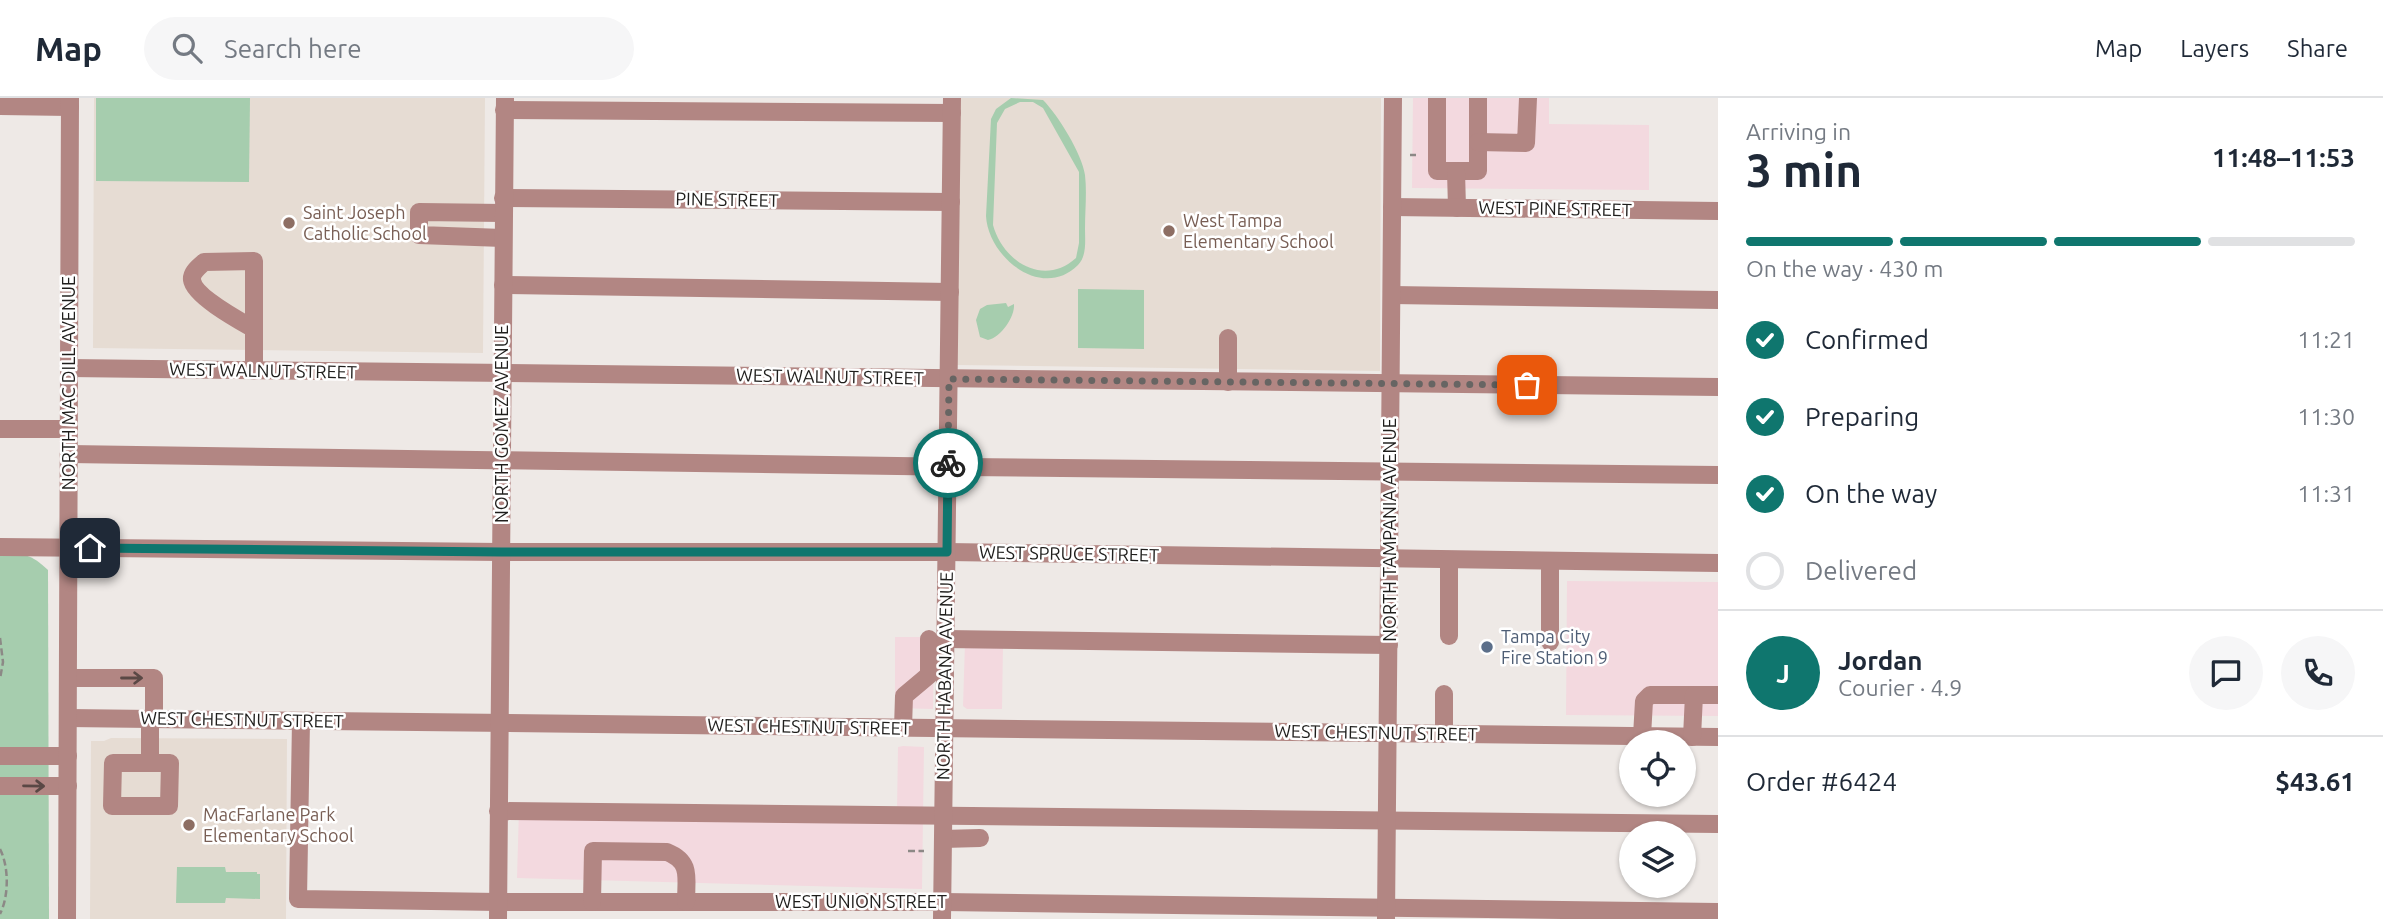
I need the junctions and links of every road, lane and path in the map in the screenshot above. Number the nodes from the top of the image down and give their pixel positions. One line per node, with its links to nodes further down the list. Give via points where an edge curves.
1 (1393, 98): 15 (street, NORTH TAMPANIA AVENUE)
2 (1437, 98): 12 (street, via 1437,171)
3 (1478, 98): 9 (street)
4 (1528, 98): 9 (street, via 1527,142)
5 (70, 102): 7 (street); 25 (street, NORTH MAC DILL AVENUE)
6 (505, 104): 8 (street); 14 (street, NORTH GOMEZ AVENUE)
7 (0, 106)
8 (952, 106): 13 (street, NORTH HABANA AVENUE)
9 (1478, 142): 12 (street, via 1478,171)
10 (1410, 155): 11 (path)
11 (1416, 155)
12 (1456, 171): 16 (street)
13 (951, 202): 14 (street, PINE STREET); 20 (street, NORTH HABANA AVENUE)
14 (503, 206): 18 (street, NORTH GOMEZ AVENUE); 18 (street, PINE STREET, via 419,212 419,235)
15 (1392, 207): 16 (street, WEST PINE STREET); 21 (street, NORTH TAMPANIA AVENUE)
16 (1457, 208): 17 (street, WEST PINE STREET)
17 (1718, 212)
18 (503, 237): 19 (street, NORTH GOMEZ AVENUE)
19 (503, 285): 20 (street); 27 (street, NORTH GOMEZ AVENUE)
20 (950, 292): 28 (street, NORTH HABANA AVENUE)
21 (1392, 295): 22 (street); 30 (street, NORTH TAMPANIA AVENUE)
22 (1718, 300)
23 (254, 329): 23 (street, via 254,261 204,262 193,274 196,289); 26 (street)
24 (1228, 338): 29 (street)
25 (69, 369): 26 (street, WEST WALNUT STREET); 33 (street, NORTH MAC DILL AVENUE)
26 (254, 371): 27 (street, WEST WALNUT STREET)
27 (502, 373): 28 (street, WEST WALNUT STREET); 35 (street, NORTH GOMEZ AVENUE)
28 (949, 379): 29 (street, WEST WALNUT STREET); 36 (street, NORTH HABANA AVENUE)
29 (1228, 382): 30 (street, WEST WALNUT STREET)
30 (1391, 384): 31 (street, WEST WALNUT STREET); 37 (street, NORTH TAMPANIA AVENUE)
31 (1718, 387)
32 (0, 429): 33 (street)
33 (69, 429): 34 (street, NORTH MAC DILL AVENUE)
34 (69, 454): 35 (street); 40 (street, NORTH MAC DILL AVENUE)
35 (501, 461): 36 (street); 41 (street, NORTH GOMEZ AVENUE)
36 (948, 467): 37 (street); 42 (street, NORTH HABANA AVENUE)
37 (1390, 472): 38 (street); 43 (street, NORTH TAMPANIA AVENUE)
38 (1718, 475)
39 (0, 547): 40 (street, WEST SPRUCE STREET)
40 (69, 547): 41 (street, WEST SPRUCE STREET); 52 (street, NORTH MAC DILL AVENUE)
41 (501, 552): 42 (street, WEST SPRUCE STREET); 60 (street, NORTH GOMEZ AVENUE)
42 (947, 552): 43 (street, WEST SPRUCE STREET); 51 (street, NORTH HABANA AVENUE)
43 (1390, 560): 44 (street, WEST SPRUCE STREET); 50 (street, NORTH TAMPANIA AVENUE)
44 (1449, 560): 45 (street, WEST SPRUCE STREET); 47 (street)
45 (1550, 561): 46 (street, WEST SPRUCE STREET); 49 (street)
46 (1718, 563)
47 (1449, 636)
48 (0, 638): 53 (path)
49 (1550, 642)
50 (1389, 645): 51 (street); 65 (street, NORTH TAMPANIA AVENUE)
51 (937, 647): 61 (street, via 929,675 904,696); 62 (street, NORTH HABANA AVENUE)
52 (68, 678): 57 (street, NORTH MAC DILL AVENUE); 58 (street, one-way to 58, via 154,678)
53 (0, 679)
54 (1444, 694): 66 (street)
55 (1693, 695): 56 (street); 63 (street, via 1646,697); 64 (street)
56 (1718, 695)
57 (68, 718): 58 (street, WEST CHESTNUT STREET); 71 (street, NORTH MAC DILL AVENUE)
58 (152, 719): 59 (street, WEST CHESTNUT STREET); 72 (street)
59 (301, 721): 60 (street, WEST CHESTNUT STREET); 86 (street, WEST UNION STREET, via 298,898)
60 (499, 723): 61 (street, WEST CHESTNUT STREET); 75 (street, NORTH GOMEZ AVENUE)
61 (903, 728): 62 (street, WEST CHESTNUT STREET)
62 (945, 729): 65 (street, WEST CHESTNUT STREET); 76 (street, NORTH HABANA AVENUE)
63 (1642, 730)
64 (1692, 730)
65 (1389, 734): 66 (street, WEST CHESTNUT STREET); 77 (street, NORTH TAMPANIA AVENUE)
66 (1444, 734): 67 (street, WEST CHESTNUT STREET)
67 (1619, 736)
68 (1696, 737): 69 (street, WEST CHESTNUT STREET)
69 (1718, 737)
70 (0, 756): 71 (street)
71 (68, 756): 74 (street, NORTH MAC DILL AVENUE)
72 (150, 763)
73 (0, 786): 74 (street, one-way to 74)
74 (68, 786): 91 (street, NORTH MAC DILL AVENUE)
75 (498, 811): 76 (street); 86 (street, NORTH GOMEZ AVENUE)
76 (944, 815): 77 (street); 80 (street, NORTH HABANA AVENUE)
77 (1388, 821): 78 (street); 89 (street, NORTH TAMPANIA AVENUE)
78 (1718, 824)
79 (981, 838): 80 (street)
80 (943, 839): 87 (street, NORTH HABANA AVENUE)
81 (0, 849): 90 (path, via 6,872)
82 (908, 851): 83 (path)
83 (924, 851)
84 (592, 902): 85 (street, WEST UNION STREET); 85 (street, via 593,851 678,856 686,869); 86 (street, WEST UNION STREET)
85 (686, 902): 87 (street, WEST UNION STREET)
86 (498, 910)
87 (942, 911): 89 (street, WEST UNION STREET)
88 (1718, 912): 89 (street, WEST UNION STREET)
89 (1386, 913)
90 (0, 914)
91 (67, 919)

